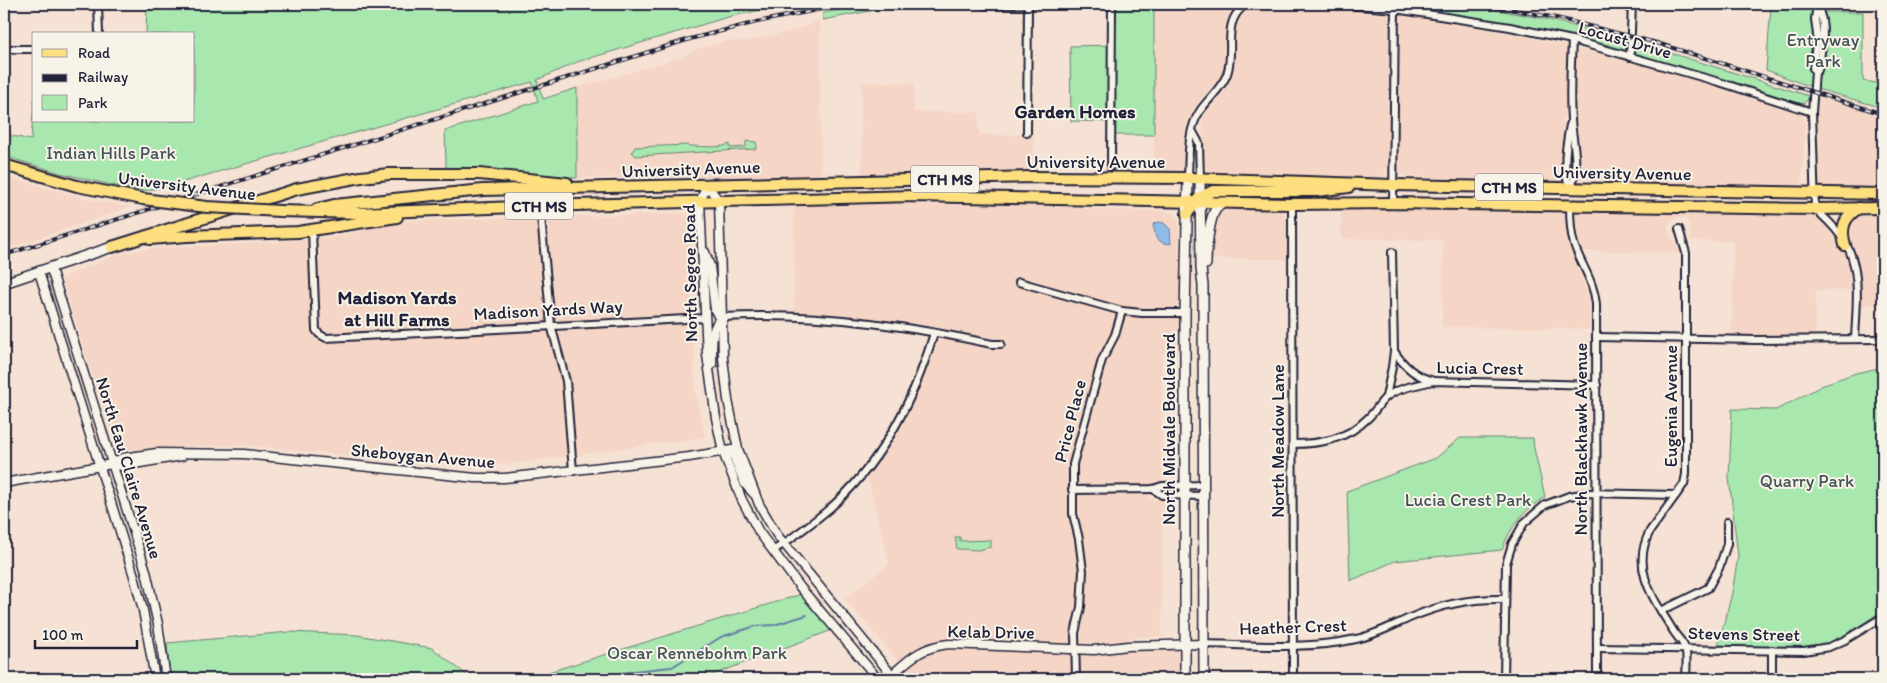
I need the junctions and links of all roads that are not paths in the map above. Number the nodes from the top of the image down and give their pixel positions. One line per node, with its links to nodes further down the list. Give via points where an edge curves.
1 (98, 4): 13 (street)
2 (984, 4): 3 (street)
3 (1028, 4): 4 (street); 20 (street)
4 (1033, 4)
5 (1112, 4): 22 (street)
6 (1231, 4): 12 (street)
7 (1246, 4): 12 (street)
8 (1336, 4): 10 (street, Locust Drive)
9 (1632, 4): 17 (street)
10 (1395, 6): 14 (street, Locust Drive); 27 (street)
11 (1817, 6): 18 (street)
12 (1239, 9): 19 (street, via 1231,25 1230,64 1225,79 1200,111)
13 (99, 32)
14 (1572, 40): 17 (street, Locust Drive); 31 (street, via 1571,119 1575,144 1574,177)
15 (32, 49): 16 (street)
16 (4, 50)
17 (1630, 57): 18 (street, Locust Drive)
18 (1812, 112): 33 (street)
19 (1193, 132): 23 (street); 24 (street, via 1199,142)
20 (1027, 133)
21 (4, 165): 47 (main road, University Avenue / CTH MS, bridge, via 100,191 185,205)
22 (1111, 166)
23 (1188, 178): 24 (main road, University Avenue / CTH MS); 26 (main road, University Avenue / CTH MS, via 1034,177); 37 (main road, North Midvale Boulevard)
24 (1200, 179): 25 (main road, University Avenue / CTH MS); 37 (main road, North Midvale Boulevard)
25 (1358, 184): 27 (main road, University Avenue / CTH MS); 37 (main road, via 1329,191 1220,190)
26 (708, 185): 28 (main road, University Avenue / CTH MS); 35 (street, North Segoe Road); 36 (street, North Segoe Road)
27 (1393, 185): 31 (main road, University Avenue / CTH MS); 39 (street)
28 (666, 186): 30 (main road, University Avenue / CTH MS); 54 (main road, via 574,184 479,174 361,176 296,189)
29 (500, 189): 30 (main road, University Avenue / CTH MS); 43 (street, via 532,198); 47 (main road, University Avenue / CTH MS, via 341,204)
30 (573, 189): 43 (street, via 545,196)
31 (1570, 189): 32 (main road, University Avenue / CTH MS); 41 (main road, via 1566,197)
32 (1608, 189): 33 (main road, University Avenue / CTH MS); 42 (main road, via 1575,196)
33 (1814, 193): 34 (main road, University Avenue / CTH MS); 46 (street)
34 (1883, 194)
35 (700, 201): 36 (main road, University Avenue / CTH MS); 43 (main road, University Avenue / CTH MS); 52 (street, North Segoe Road)
36 (719, 201): 37 (main road, University Avenue / CTH MS, via 916,196); 63 (street, North Segoe Road)
37 (1195, 201): 38 (main road, University Avenue / CTH MS); 49 (main road); 60 (main road, North Midvale Boulevard)
38 (1225, 202): 40 (main road, University Avenue / CTH MS); 60 (main road, via 1213,214)
39 (1392, 203): 40 (main road, University Avenue / CTH MS); 41 (main road, University Avenue / CTH MS)
40 (1292, 204): 77 (street, North Meadow Lane)
41 (1537, 204): 42 (main road, University Avenue / CTH MS)
42 (1570, 204): 46 (main road, University Avenue / CTH MS); 67 (street, North Blackhawk Avenue, via 1573,242 1595,296)
43 (540, 206): 48 (main road, University Avenue / CTH MS); 65 (street)
44 (1860, 208): 45 (main road, University Avenue / CTH MS); 46 (main road, University Avenue / CTH MS); 53 (main road, via 1844,222 1842,231)
45 (1883, 208)
46 (1815, 209): 53 (street)
47 (311, 211): 48 (main road, University Avenue / CTH MS)
48 (430, 211): 51 (main road)
49 (1187, 214): 62 (main road, North Midvale Boulevard)
50 (1679, 229): 68 (street, Eugenia Avenue, via 1686,253)
51 (312, 231): 54 (main road, via 168,237); 65 (street, Madison Yards Way, via 316,330 326,338)
52 (703, 244): 63 (street, via 710,266 715,310 718,316); 64 (street, North Segoe Road)
53 (1846, 245): 69 (street, via 1855,274)
54 (112, 247): 56 (main road)
55 (1392, 252): 72 (street)
56 (51, 269): 57 (main road); 80 (street, North Eau Claire Avenue)
57 (39, 272): 59 (main road); 81 (street, North Eau Claire Avenue)
58 (1019, 282): 61 (street)
59 (4, 283)
60 (1203, 286): 85 (main road, North Midvale Boulevard)
61 (1122, 311): 62 (street); 87 (street, Price Place, via 1115,336 1102,360 1074,458)
62 (1185, 313): 84 (main road, North Midvale Boulevard)
63 (723, 317): 66 (street, via 839,320); 75 (street, via 714,327); 78 (street, North Segoe Road, via 725,377)
64 (704, 318): 65 (street, Madison Yards Way); 75 (street, North Segoe Road)
65 (551, 325): 82 (street, via 566,381)
66 (934, 333): 71 (street); 94 (street, via 908,405 877,455 828,509)
67 (1596, 337): 68 (street); 74 (street, North Blackhawk Avenue)
68 (1686, 338): 69 (street); 90 (street, Eugenia Avenue, via 1687,463 1684,484)
69 (1855, 339): 70 (street)
70 (1883, 339)
71 (1001, 344)
72 (1394, 351): 73 (street, via 1416,375); 76 (street)
73 (1432, 381): 74 (street, Lucia Crest); 76 (street, Lucia Crest)
74 (1597, 385): 88 (street, North Blackhawk Avenue)
75 (712, 389): 79 (street, North Segoe Road)
76 (1386, 397): 77 (street, Lucia Crest, via 1367,419 1347,434 1323,442)
77 (1293, 444): 101 (street, North Meadow Lane)
78 (738, 449): 79 (street, Sheboygan Avenue); 89 (street, North Segoe Road)
79 (723, 452): 82 (street, Sheboygan Avenue); 89 (street, via 733,455 745,484); 95 (street, North Segoe Road, via 742,500)
80 (112, 464): 81 (street, Sheboygan Avenue); 82 (street, Sheboygan Avenue, via 122,458 147,454 244,454 478,478); 108 (street, North Eau Claire Avenue, via 152,596)
81 (100, 466): 83 (street); 107 (street, North Eau Claire Avenue, via 140,598)
82 (573, 471)
83 (4, 482)
84 (1186, 485): 85 (street); 86 (street); 91 (main road, North Midvale Boulevard)
85 (1204, 485): 92 (main road, North Midvale Boulevard)
86 (1153, 489): 87 (street); 91 (street, via 1162,495)
87 (1072, 490): 104 (street, Price Place, via 1083,571)
88 (1597, 494): 90 (street); 96 (street, via 1569,496 1552,502 1524,523 1508,553); 102 (street, North Blackhawk Avenue)
89 (756, 495): 94 (street, North Segoe Road)
90 (1676, 495): 97 (street, Eugenia Avenue, via 1650,531 1642,556 1643,574)
91 (1186, 496): 92 (street); 100 (main road, North Midvale Boulevard)
92 (1204, 496): 99 (main road, North Midvale Boulevard)
93 (1728, 522): 97 (street, via 1726,550 1708,588)
94 (784, 543): 95 (street); 106 (street, North Segoe Road)
95 (773, 551): 109 (street, North Segoe Road)
96 (1504, 599): 101 (street, Heather Crest, via 1485,598 1443,606 1355,640); 114 (street)
97 (1661, 611): 103 (street, Eugenia Avenue)
98 (1883, 617): 105 (street, Stevens Street, via 1829,647 1804,651)
99 (1204, 644): 100 (street, Heather Crest); 101 (street, Heather Crest); 112 (main road, North Midvale Boulevard)
100 (1185, 645): 104 (street, Heather Crest); 111 (main road, North Midvale Boulevard)
101 (1293, 645): 113 (street, North Meadow Lane)
102 (1597, 648): 103 (street, Stevens Street); 115 (street, North Blackhawk Avenue)
103 (1685, 648): 105 (street, Stevens Street); 116 (street)
104 (1076, 649): 106 (street, Kelab Drive, via 938,645 912,657); 110 (street, Price Place)
105 (1772, 650): 117 (street)
106 (891, 678)
107 (155, 679)
108 (166, 679)
109 (878, 679)
110 (1076, 679)
111 (1185, 679)
112 (1204, 679)
113 (1293, 679)
114 (1504, 679)
115 (1597, 679)
116 (1686, 679)
117 (1772, 679)

